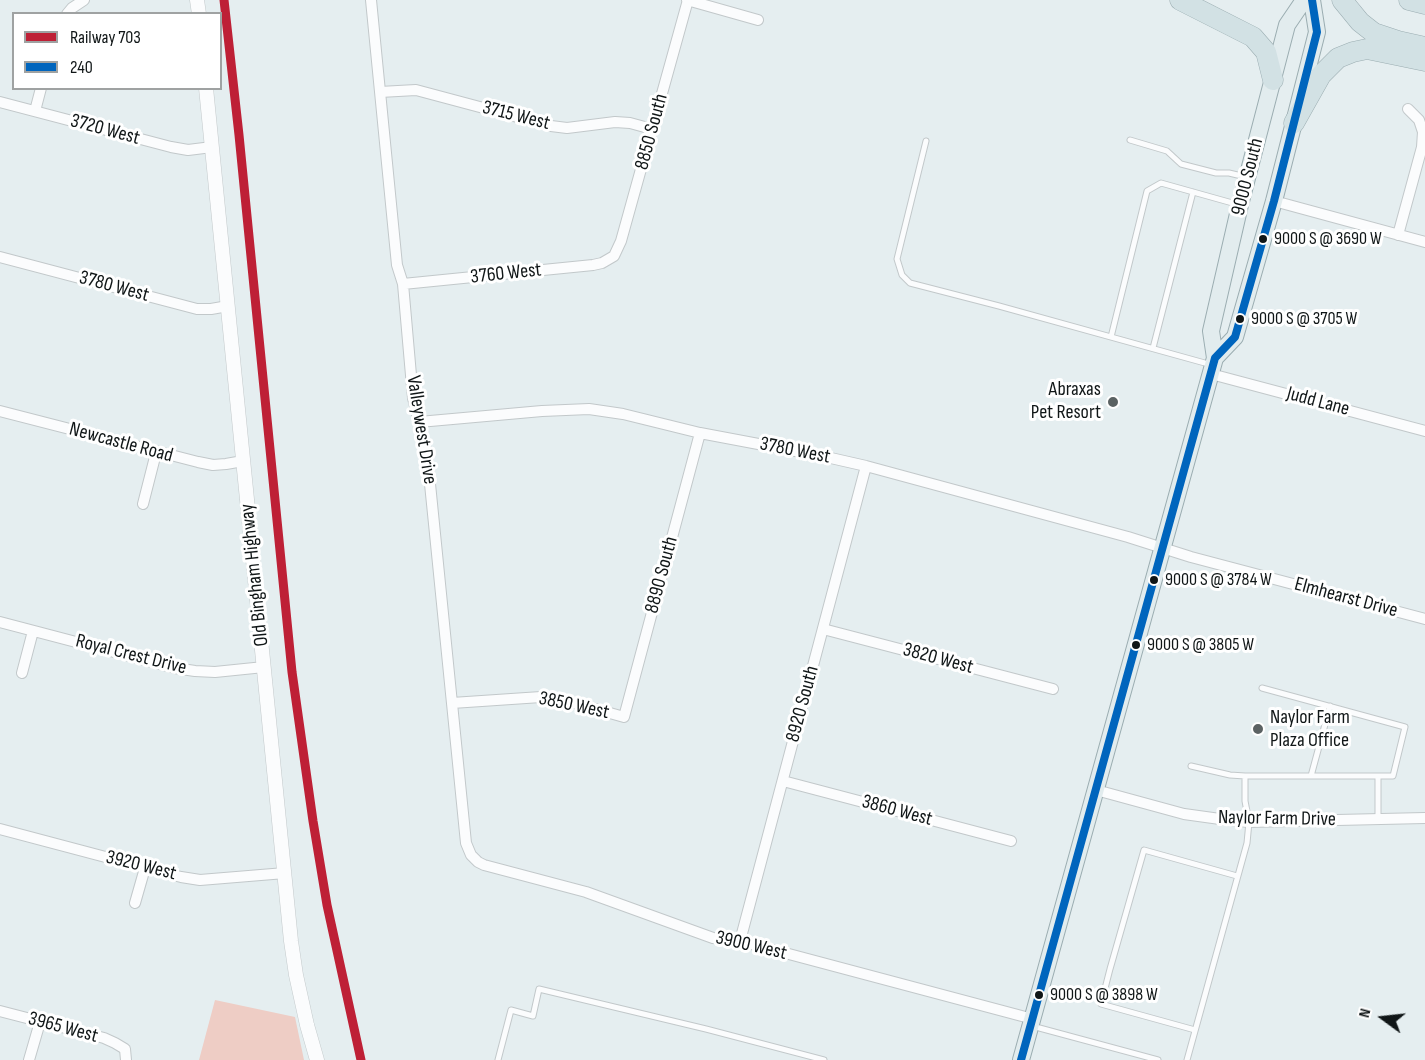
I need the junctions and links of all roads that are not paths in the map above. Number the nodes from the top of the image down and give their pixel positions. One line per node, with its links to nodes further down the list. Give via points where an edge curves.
1 (84, 0): 11 (street)
2 (371, 0): 18 (street, Valleywest Drive)
3 (688, 0): 12 (street); 23 (street, 8850 South)
4 (1215, 0): 9 (highway)
5 (1304, 0): 15 (main road, 9000 South, via 1287,25)
6 (1312, 0): 22 (main road, 9000 South, via 1317,32)
7 (1342, 0): 13 (highway, via 1374,33)
8 (1409, 0): 10 (highway)
9 (1184, 2): 15 (highway, via 1253,37 1266,52)
10 (1425, 4)
11 (69, 12)
12 (758, 20)
13 (1425, 47)
14 (1425, 61): 22 (highway, via 1367,49 1338,58 1321,75)
15 (1273, 80): 27 (main road, 9000 South)
16 (40, 90): 21 (street)
17 (206, 90): 26 (street, Old Bingham Highway)
18 (380, 92): 23 (street, 3715 West, via 416,90 559,127 615,122); 35 (street, Valleywest Drive)
19 (0, 102): 21 (street, 3720 West)
20 (1408, 109): 31 (street, via 1419,120 1423,140)
21 (35, 111): 26 (street, 3720 West, via 178,149)
22 (1294, 123): 29 (main road, 9000 South)
23 (652, 129): 34 (street, 8850 South, via 621,241)
24 (1130, 140): 27 (lane, via 1167,151 1181,164)
25 (927, 141): 37 (lane, via 897,259 902,275 910,283)
26 (212, 147): 36 (street, Old Bingham Highway)
27 (1248, 177): 30 (main road, 9000 South)
28 (1193, 192): 30 (lane); 37 (lane, via 1161,183 1147,191); 38 (lane)
29 (1274, 201): 31 (street); 39 (main road, 9000 South, via 1235,337)
30 (1240, 205): 39 (main road, 9000 South, via 1211,331)
31 (1398, 235): 32 (street)
32 (1425, 242)
33 (0, 256): 36 (street, 3780 West, via 190,307)
34 (608, 260): 35 (street, 3760 West, via 593,265)
35 (402, 284): 41 (street, Valleywest Drive, via 413,398)
36 (228, 306): 45 (street, Old Bingham Highway)
37 (1110, 336): 38 (lane)
38 (1153, 348): 39 (lane)
39 (1213, 366): 42 (street, Judd Lane); 48 (main road, 9000 South)
40 (1, 414): 44 (street, Newcastle Road)
41 (419, 422): 43 (street, 3780 West, via 589,408); 57 (street, Valleywest Drive, via 428,454)
42 (1425, 431)
43 (700, 433): 46 (street, 3780 West); 59 (street, 8890 South)
44 (156, 453): 45 (street, Newcastle Road, via 213,465); 47 (street)
45 (243, 461): 53 (street, Old Bingham Highway)
46 (866, 466): 48 (street, 3780 West); 51 (street, 8920 South)
47 (143, 504)
48 (1163, 548): 49 (street, Elmhearst Drive); 65 (main road, 9000 South)
49 (1425, 619)
50 (0, 622): 52 (street, Royal Crest Drive)
51 (823, 629): 56 (street, 3820 West); 64 (street, 8920 South)
52 (33, 631): 53 (street, Royal Crest Drive, via 175,668 215,672); 54 (street)
53 (264, 668): 73 (street, Old Bingham Highway)
54 (22, 673)
55 (1262, 688): 58 (lane)
56 (1053, 689)
57 (452, 703): 59 (street, 3850 West, via 541,697); 71 (street, Valleywest Drive, via 466,843)
58 (1329, 706): 62 (lane); 63 (lane, via 1405,727 1393,776)
59 (624, 717)
60 (1191, 766): 61 (lane)
61 (1245, 776): 62 (lane); 68 (lane)
62 (1311, 776): 63 (lane)
63 (1378, 776): 67 (lane)
64 (783, 781): 70 (street, 3860 West); 76 (street, 8920 South)
65 (1096, 790): 68 (street, Naylor Farm Drive, via 1184,814); 79 (main road, 9000 South)
66 (1425, 818): 67 (street, Naylor Farm Drive)
67 (1378, 819): 68 (street, Naylor Farm Drive)
68 (1249, 822): 74 (lane)
69 (0, 829): 72 (street, 3920 West)
70 (1011, 841)
71 (474, 859): 76 (street, 3900 West, via 586,892 704,935)
72 (145, 868): 73 (street, 3920 West, via 200,880); 75 (street)
73 (285, 873): 84 (street, Old Bingham Highway, via 296,975)
74 (1237, 876): 80 (lane); 80 (lane, via 1144,850 1101,1004)
75 (135, 903)
76 (740, 941): 79 (street, 3900 West)
77 (0, 1011): 78 (street, 3965 West)
78 (40, 1022): 81 (street, 3965 West, via 104,1038); 83 (street)
79 (1032, 1023): 82 (lane); 87 (main road, 9000 South)
80 (1195, 1030): 89 (lane)
81 (125, 1055)
82 (1150, 1059): 88 (lane)
83 (30, 1060)
84 (317, 1060)
85 (498, 1060): 86 (lane, via 511,1010 533,1016 539,989)
86 (824, 1060)
87 (1021, 1060)
88 (1158, 1060)
89 (1187, 1060)

